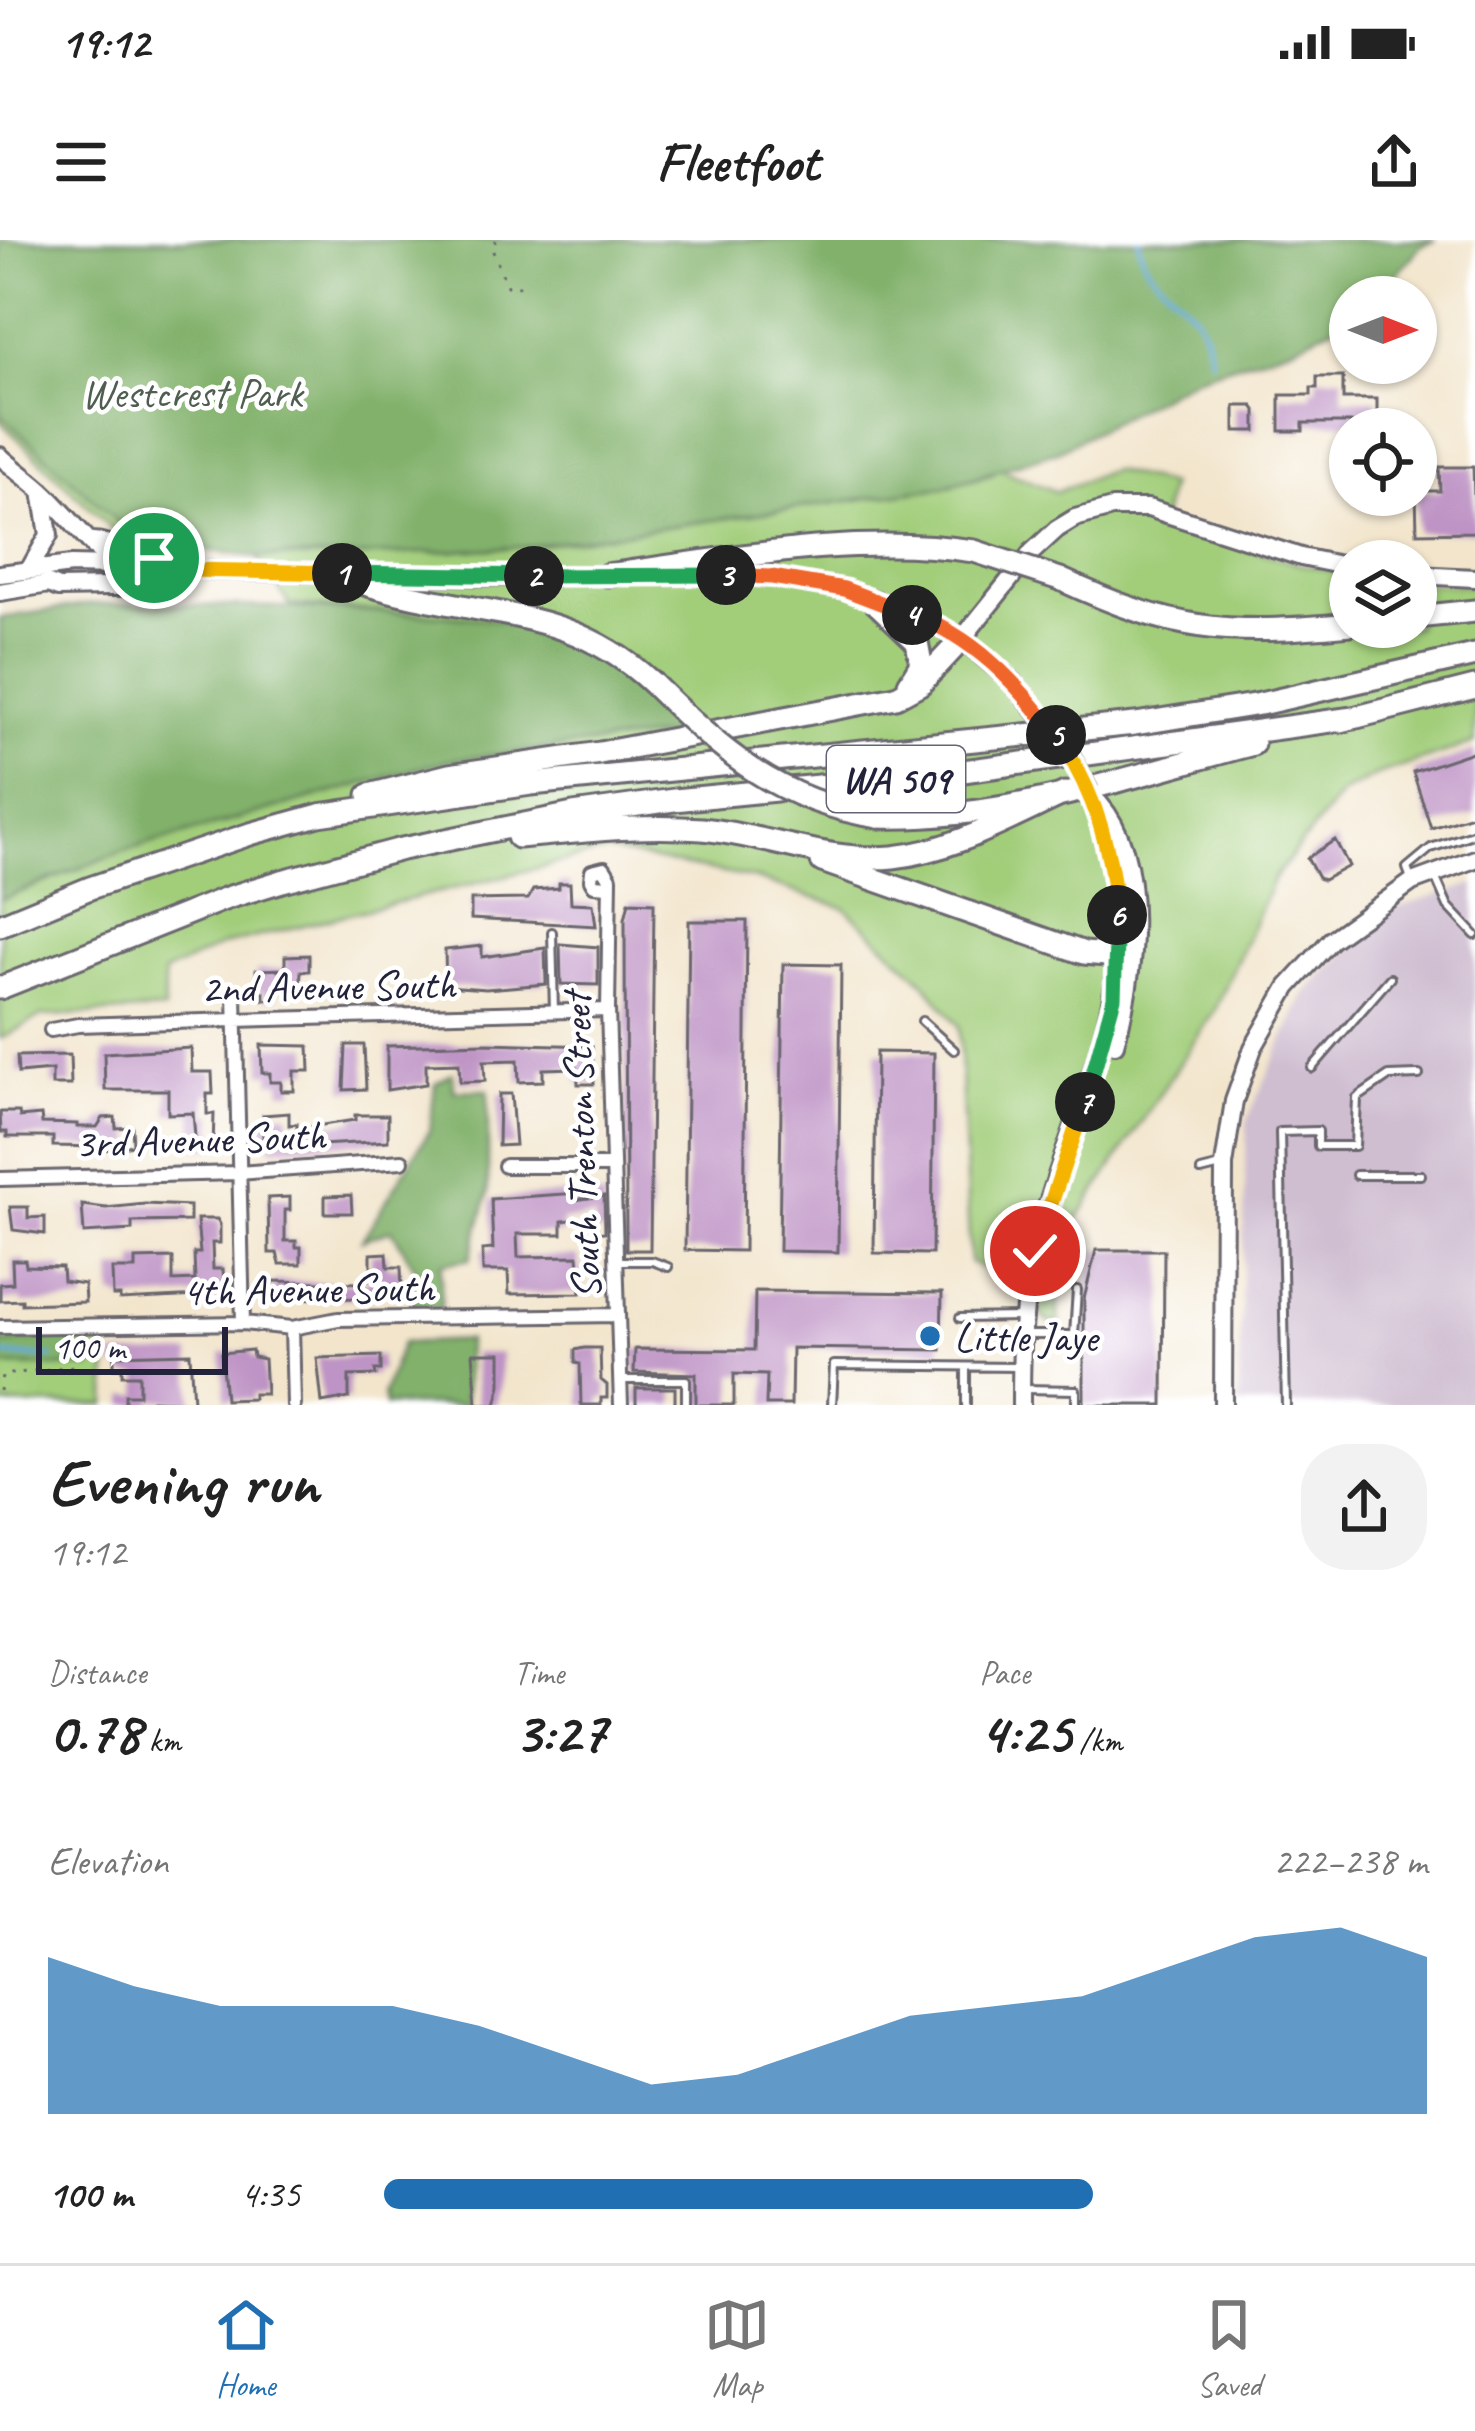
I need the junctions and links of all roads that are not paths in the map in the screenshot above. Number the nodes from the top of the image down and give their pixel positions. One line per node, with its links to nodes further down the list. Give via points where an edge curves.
1 (0, 456): 2 (main road)
2 (41, 490): 3 (main road); 6 (main road, via 49,535)
3 (92, 541): 4 (main road); 7 (main road)
4 (107, 563): 6 (main road); 7 (main road); 13 (main road); 14 (main road)
5 (1329, 563): 20 (main road, via 1148,508 1112,508 1057,529)
6 (30, 568): 9 (main road)
7 (179, 568): 8 (main road); 14 (main road)
8 (325, 573): 10 (main road); 26 (highway, bridge, via 554,622 610,648 751,772 818,804 878,817 937,817)
9 (0, 574)
10 (607, 575): 16 (main road, via 772,577); 19 (highway, bridge, via 812,547 974,551 1196,628)
11 (1437, 576): 12 (main road)
12 (1475, 578)
13 (49, 584): 14 (main road); 15 (main road)
14 (162, 586)
15 (0, 592)
16 (875, 602): 20 (main road); 23 (highway, via 920,651 917,672)
17 (1475, 611): 18 (highway)
18 (1437, 615)
19 (1329, 626)
20 (962, 639): 23 (highway); 25 (main road, bridge, via 1012,681)
21 (1475, 655): 27 (highway, WA 509, via 1135,724 531,784)
22 (1475, 686): 24 (highway, WA 509)
23 (896, 698): 27 (highway, via 449,775)
24 (1353, 718): 26 (highway); 30 (highway, WA 509, via 940,774 632,805)
25 (1089, 791): 38 (main road, via 1114,885); 54 (main road, via 1110,815 1121,846 1133,937 1127,1003 1079,1147)
26 (1065, 794): 29 (highway, via 909,855 864,857)
27 (319, 815): 35 (highway, WA 509)
28 (1475, 833): 33 (lane, via 1412,862)
29 (759, 840): 30 (highway, via 648,827); 38 (highway, via 1084,953)
30 (440, 843): 40 (highway, WA 509, via 227,898)
31 (1475, 859): 32 (main road)
32 (1434, 874): 33 (main road); 37 (lane, via 1448,906)
33 (1412, 883): 53 (main road, via 1330,940 1272,1011 1240,1083)
34 (609, 886): 42 (street, South Trenton Street)
35 (0, 925)
36 (552, 932): 43 (lane)
37 (1475, 935)
38 (1117, 956): 54 (main road, via 1108,1029)
39 (1390, 977): 48 (lane)
40 (0, 988)
41 (235, 994): 44 (street)
42 (608, 1010): 43 (street, 2nd Avenue South); 52 (street, South Trenton Street)
43 (554, 1012): 44 (street, 2nd Avenue South)
44 (235, 1019): 46 (street, 2nd Avenue South); 56 (street)
45 (922, 1021): 47 (lane)
46 (50, 1030)
47 (954, 1050)
48 (1312, 1068)
49 (1419, 1075): 80 (lane, via 1389,1076 1357,1098 1355,1146 1318,1146 1318,1131 1280,1132)
50 (402, 1161): 56 (street, 3rd Avenue South)
51 (505, 1166): 52 (street)
52 (611, 1166): 60 (street, South Trenton Street)
53 (1224, 1166): 55 (lane); 79 (main road)
54 (1061, 1170): 66 (main road, via 1035,1251)
55 (1201, 1171)
56 (238, 1173): 59 (street, 3rd Avenue South); 65 (street)
57 (1356, 1175): 58 (lane)
58 (1421, 1175)
59 (0, 1179)
60 (614, 1261): 61 (lane); 63 (street, South Trenton Street)
61 (668, 1267)
62 (1077, 1290): 66 (lane, via 1074,1335)
63 (618, 1315): 68 (street, 4th Avenue South, via 338,1319); 71 (street, South Trenton Street)
64 (960, 1318): 66 (lane)
65 (244, 1323): 67 (street, 4th Avenue South); 68 (street, 4th Avenue South)
66 (1023, 1326): 70 (main road)
67 (0, 1327)
68 (292, 1328): 73 (street)
69 (966, 1366): 70 (lane); 76 (lane, via 833,1365); 77 (lane)
70 (1022, 1367): 72 (main road)
71 (621, 1381): 74 (street, South Trenton Street); 75 (lane, via 686,1380)
72 (1022, 1397): 78 (lane, via 1076,1390)
73 (294, 1405)
74 (622, 1405)
75 (686, 1405)
76 (832, 1405)
77 (966, 1405)
78 (1076, 1405)
79 (1222, 1405)
80 (1286, 1405)

